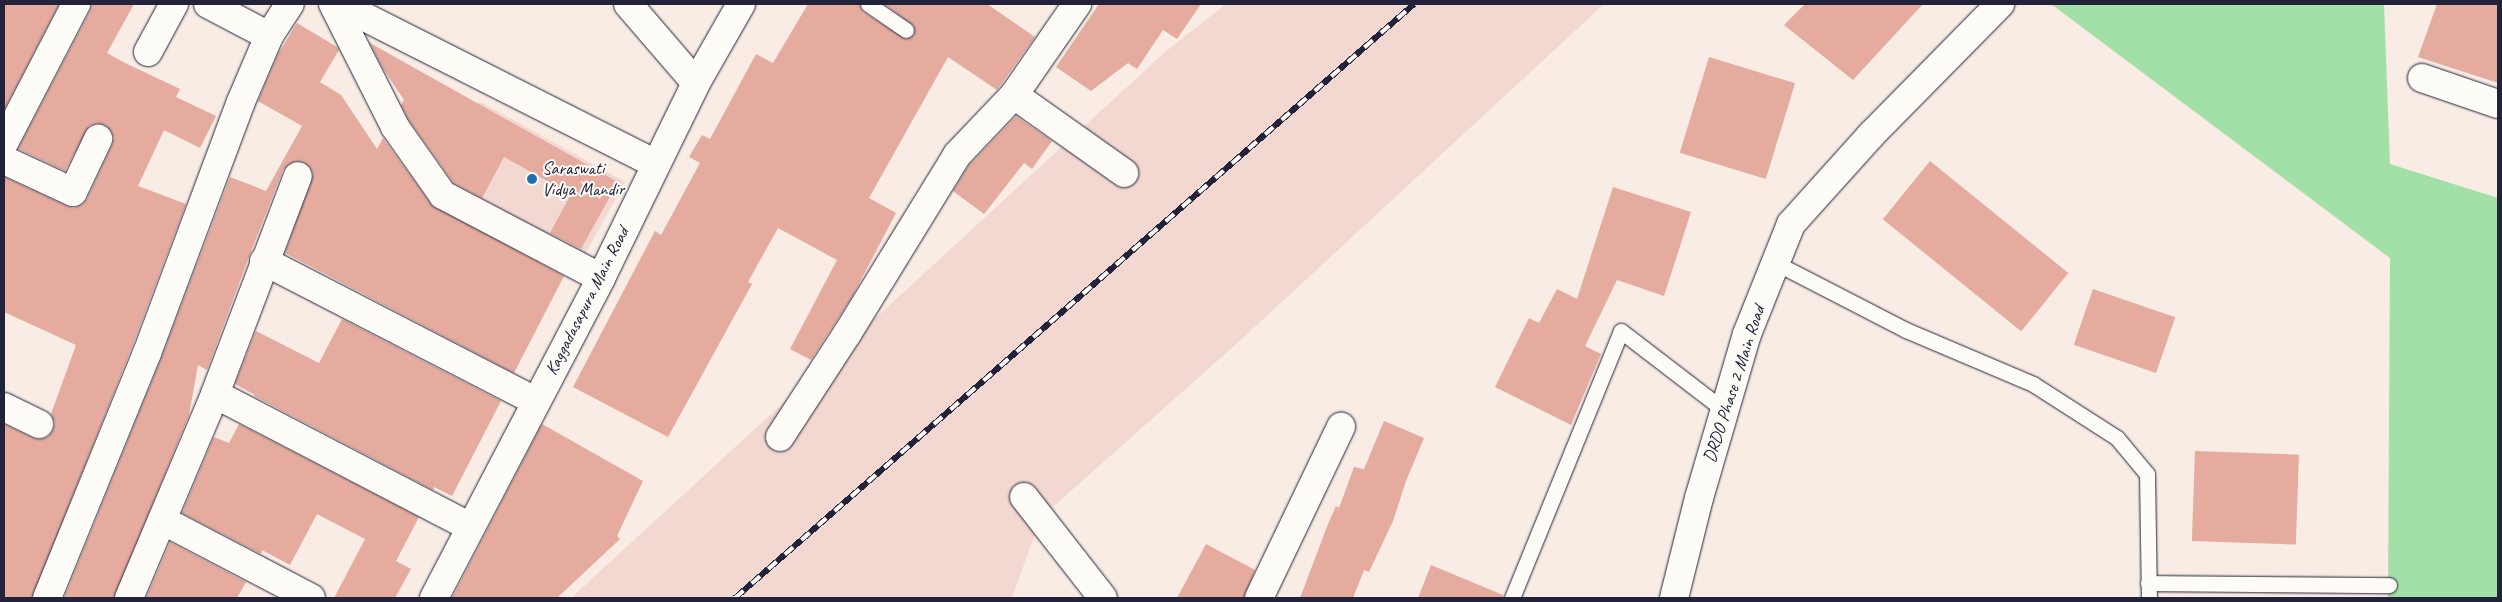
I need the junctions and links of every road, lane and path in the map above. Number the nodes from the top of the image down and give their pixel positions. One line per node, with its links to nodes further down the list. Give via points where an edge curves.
1 (76, 4): 20 (street)
2 (174, 4): 14 (street)
3 (208, 4): 13 (street)
4 (290, 4): 13 (street)
5 (333, 4): 27 (street, via 396,127 443,196)
6 (340, 4): 22 (street)
7 (628, 4): 16 (street)
8 (741, 4): 16 (street, Kaggadasapura Main Road)
9 (868, 4): 12 (lane)
10 (1077, 4): 17 (street)
11 (1996, 7): 26 (street, DRDO Phase 2 Main Road, via 1871,135 1791,224)
12 (906, 30)
13 (269, 36): 40 (street, via 240,104 147,353)
14 (148, 52)
15 (2422, 78): 18 (street)
16 (696, 83): 22 (street, Kaggadasapura Main Road)
17 (1014, 95): 23 (street); 34 (street, via 957,155)
18 (2498, 104)
19 (98, 139): 21 (street, via 73,192)
20 (4, 143)
21 (4, 160)
22 (656, 164): 27 (street, Kaggadasapura Main Road)
23 (1124, 173)
24 (298, 176): 25 (street)
25 (264, 261): 28 (street); 29 (street)
26 (1776, 263): 31 (street, DRDO Phase 2 Main Road, via 1747,334); 38 (lane, via 1906,330 2033,384 2117,438 2147,474)
27 (601, 278): 29 (street, Kaggadasapura Main Road)
28 (215, 394): 36 (street); 37 (street)
29 (535, 401): 37 (street, Kaggadasapura Main Road)
30 (4, 407): 32 (street)
31 (1724, 410): 46 (lane, via 1621,331); 47 (street, DRDO Phase 2 Main Road)
32 (39, 424)
33 (1341, 427): 45 (street)
34 (780, 437)
35 (1024, 497): 44 (street)
36 (162, 520): 41 (street); 42 (street)
37 (471, 527): 43 (street, Kaggadasapura Main Road)
38 (2148, 583): 39 (lane); 48 (lane)
39 (2389, 585)
40 (47, 598)
41 (130, 598)
42 (311, 598)
43 (434, 598)
44 (1103, 598)
45 (1259, 598)
46 (1512, 598)
47 (1674, 598)
48 (2149, 598)

